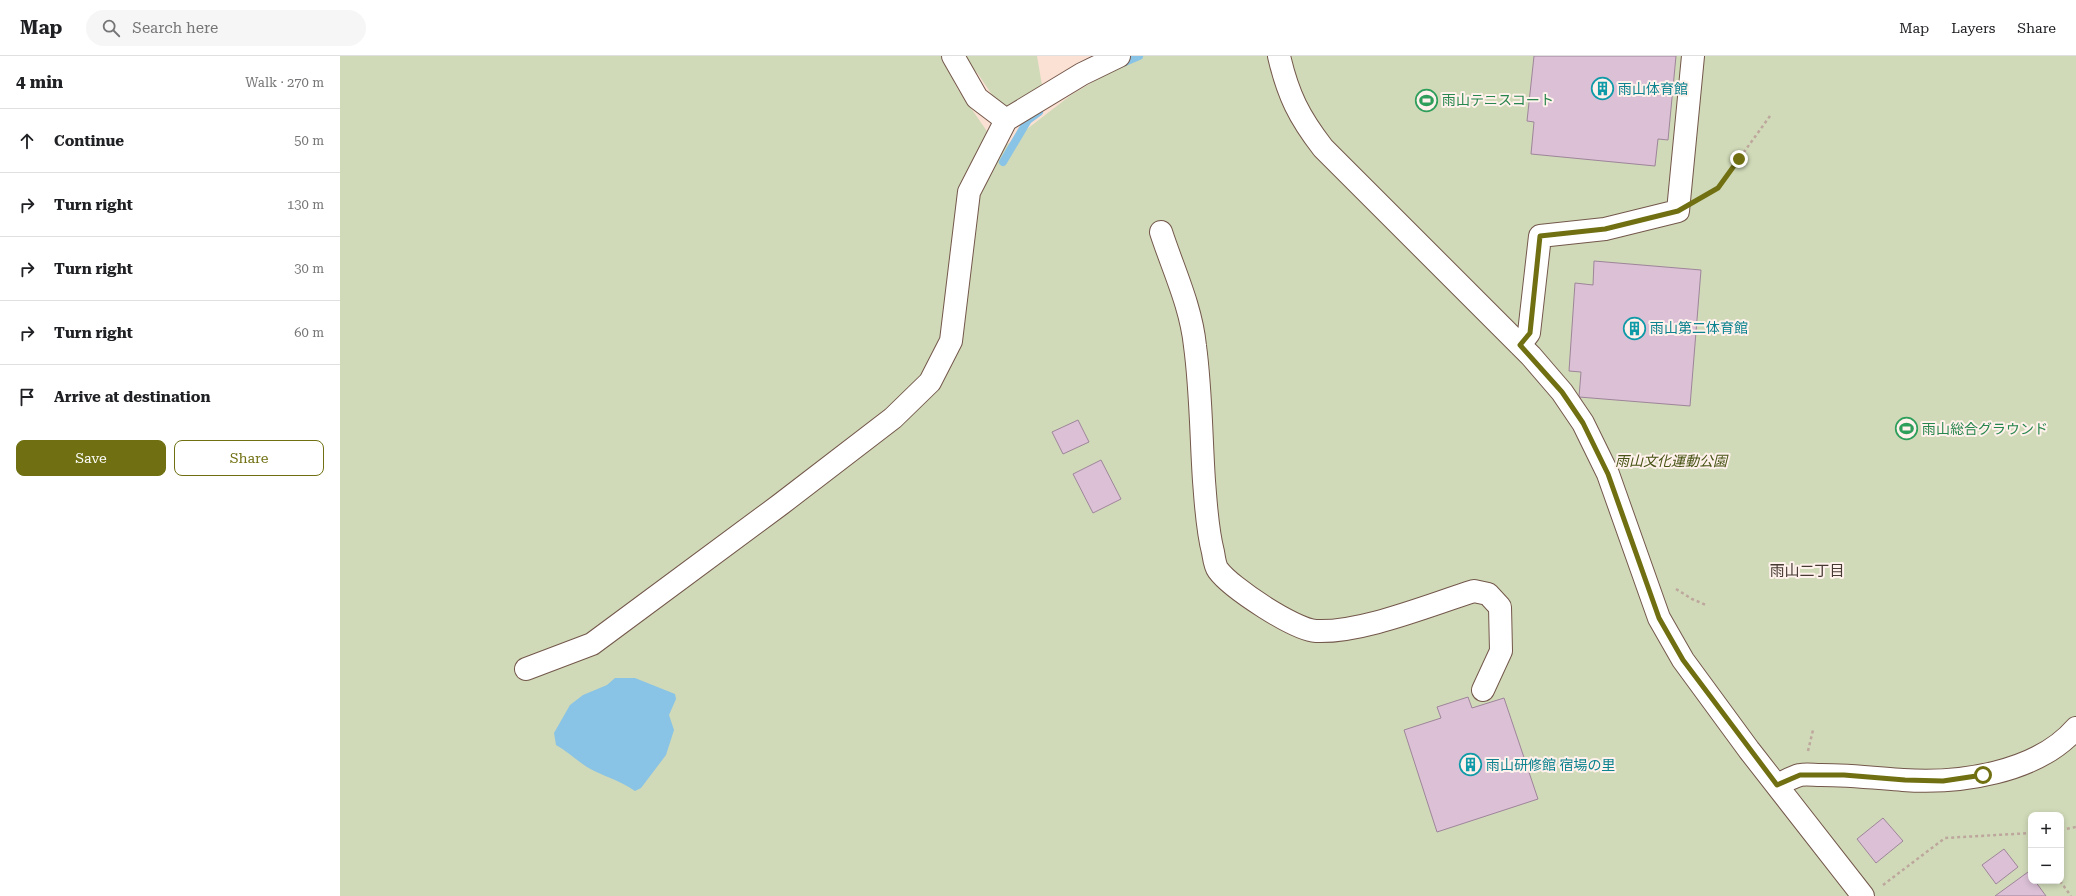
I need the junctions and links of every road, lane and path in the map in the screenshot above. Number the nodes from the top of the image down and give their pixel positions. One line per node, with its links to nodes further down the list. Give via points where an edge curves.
1 (953, 56): 6 (street, via 977,98)
2 (1120, 56): 6 (street, via 1082,74)
3 (1279, 56): 9 (street, via 1294,106 1323,148)
4 (1693, 56): 7 (street)
5 (1770, 116): 7 (path, via 1718,188)
6 (1006, 120): 10 (street, via 968,192 950,341 930,382 887,423 592,644)
7 (1678, 211): 9 (street, via 1605,229 1540,236 1530,333)
8 (1161, 232): 11 (street, via 1190,314 1195,346 1206,513 1217,570 1258,603 1288,621 1314,631 1341,630 1474,591 1488,594 1500,608 1502,651)
9 (1520, 345): 15 (street, via 1562,392 1583,423 1608,474 1659,618 1683,660)
10 (526, 669)
11 (1483, 690)
12 (2076, 728): 15 (street, via 2066,740 2047,753 2019,766 1983,775 1943,781 1800,775)
13 (1813, 730): 14 (path)
14 (1807, 758)
15 (1777, 785): 20 (street)
16 (2076, 828): 17 (path)
17 (2064, 830)
18 (2028, 833): 20 (path, via 1945,838)
19 (2062, 884): 21 (path)
20 (1872, 891)
21 (2070, 896)

